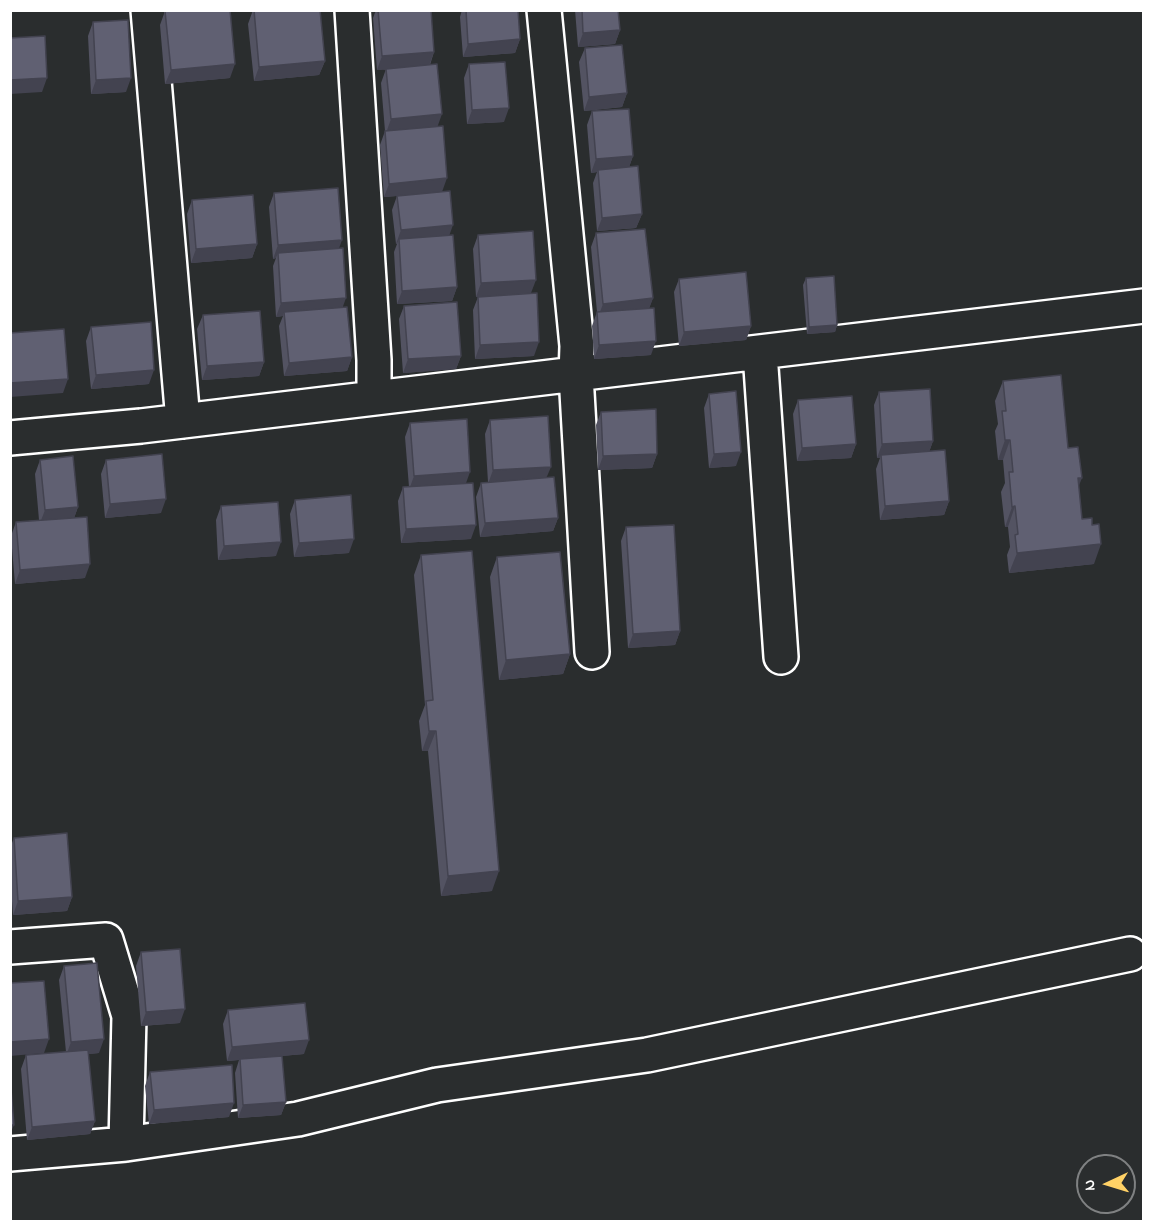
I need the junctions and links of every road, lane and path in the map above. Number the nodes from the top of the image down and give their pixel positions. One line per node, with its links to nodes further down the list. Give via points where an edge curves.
1 (148, 10): 8 (street)
2 (352, 10): 7 (street)
3 (544, 10): 6 (street, via 577,346)
4 (1143, 306): 5 (street)
5 (760, 353): 6 (street); 11 (street)
6 (576, 375): 7 (street); 10 (street)
7 (374, 398): 8 (street)
8 (183, 421): 9 (street)
9 (10, 438)
10 (592, 652)
11 (781, 657)
12 (10, 946): 14 (street, via 106,940 129,1016)
13 (1130, 954): 14 (street, via 647,1056 437,1085 298,1119)
14 (126, 1144): 15 (street)
15 (10, 1154)

